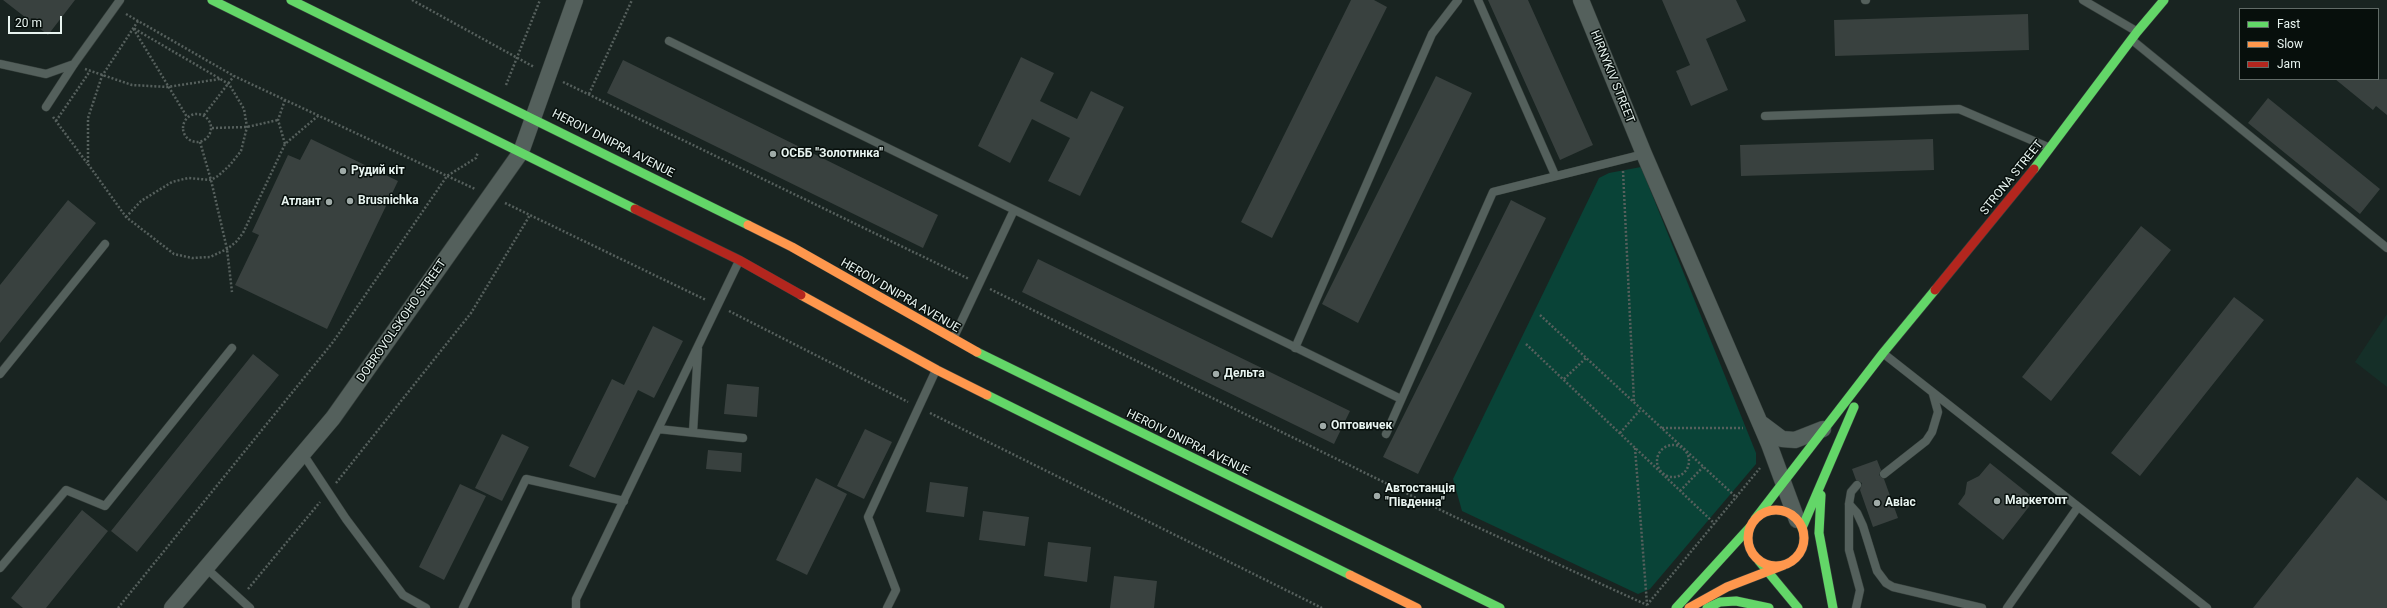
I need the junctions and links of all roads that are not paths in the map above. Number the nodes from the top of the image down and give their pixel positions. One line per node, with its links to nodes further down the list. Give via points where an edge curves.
1 (120, 0): 14 (lane)
2 (212, 0): 19 (street)
3 (291, 0): 10 (street, HEROIV DNIPRA AVENUE)
4 (575, 0): 17 (street, DOBROVOLSKOHO STREET)
5 (1458, 0): 29 (lane, via 1432,34)
6 (1478, 0): 21 (lane)
7 (1581, 0): 20 (street, HIRNYKIV STREET)
8 (2083, 0): 11 (lane)
9 (2164, 0): 11 (street, STRONA STREET)
10 (304, 3): 17 (street, HEROIV DNIPRA AVENUE)
11 (2134, 35): 18 (street, STRONA STREET); 24 (lane)
12 (669, 41): 22 (lane)
13 (0, 64): 14 (lane, via 46,74)
14 (74, 64): 15 (lane)
15 (46, 107)
16 (1765, 116): 18 (lane, via 1959,109)
17 (534, 118): 19 (street, DOBROVOLSKOHO STREET); 26 (street, HEROIV DNIPRA AVENUE, via 792,247)
18 (2051, 149): 30 (street, STRONA STREET)
19 (521, 152): 25 (street); 43 (street, DOBROVOLSKOHO STREET, via 333,418)
20 (1644, 154): 21 (lane); 36 (street, HIRNYKIV STREET)
21 (1555, 175): 35 (lane, via 1493,192)
22 (1014, 210): 26 (lane); 29 (lane)
23 (105, 244): 33 (lane)
24 (2387, 248)
25 (739, 260): 27 (lane); 32 (street)
26 (953, 340): 67 (street, HEROIV DNIPRA AVENUE)
27 (698, 344): 38 (lane); 39 (lane)
28 (232, 348): 56 (lane, via 104,506 66,490)
29 (1295, 348): 35 (lane)
30 (1883, 353): 31 (street, STRONA STREET); 34 (lane)
31 (1874, 367): 37 (street); 44 (street)
32 (937, 370): 65 (lane, via 868,517 896,590); 66 (street)
33 (0, 374)
34 (1931, 392): 45 (lane, via 1938,412 1932,432 1926,441); 50 (lane)
35 (1401, 399): 40 (lane)
36 (1752, 425): 37 (street, via 1782,439 1795,440); 42 (street, HIRNYKIV STREET)
37 (1826, 428): 46 (street)
38 (658, 429): 39 (lane); 48 (lane)
39 (693, 432): 41 (lane)
40 (1386, 434)
41 (743, 438)
42 (1769, 444): 46 (street); 51 (street, via 1773,470 1770,490)
43 (303, 454): 57 (street, DOBROVOLSKOHO STREET); 62 (lane, via 403,595)
44 (1827, 465): 52 (street); 74 (street, via 1820,500 1819,533)
45 (1884, 474)
46 (1783, 483): 51 (street); 52 (street)
47 (1857, 485): 49 (lane, via 1851,492)
48 (624, 500): 63 (lane, via 526,479); 64 (lane, via 576,599)
49 (1849, 504): 75 (lane, via 1849,550 1860,590); 76 (lane, via 1857,513 1877,571 1886,583 1893,587)
50 (2078, 507): 77 (lane); 78 (lane)
51 (1755, 519): 52 (street, via 1771,510 1790,514); 54 (street, via 1748,545); 68 (street)
52 (1801, 528): 53 (street); 55 (street, via 1799,554)
53 (1811, 558)
54 (1759, 560): 55 (street, via 1776,566); 58 (street)
55 (1785, 564): 58 (street)
56 (0, 568)
57 (206, 568): 60 (street, DOBROVOLSKOHO STREET); 61 (lane)
58 (1769, 571): 69 (street, via 1727,587); 72 (street)
59 (1816, 572): 73 (street)
60 (172, 608)
61 (250, 608)
62 (426, 608)
63 (463, 608)
64 (576, 608)
65 (887, 608)
66 (1417, 608)
67 (1500, 608)
68 (1676, 608)
69 (1689, 608)
70 (1707, 608): 71 (street, via 1720,602 1736,601)
71 (1769, 608)
72 (1798, 608)
73 (1828, 608)
74 (1833, 608)
75 (1856, 608)
76 (1982, 608)
77 (2007, 608)
78 (2207, 608)

